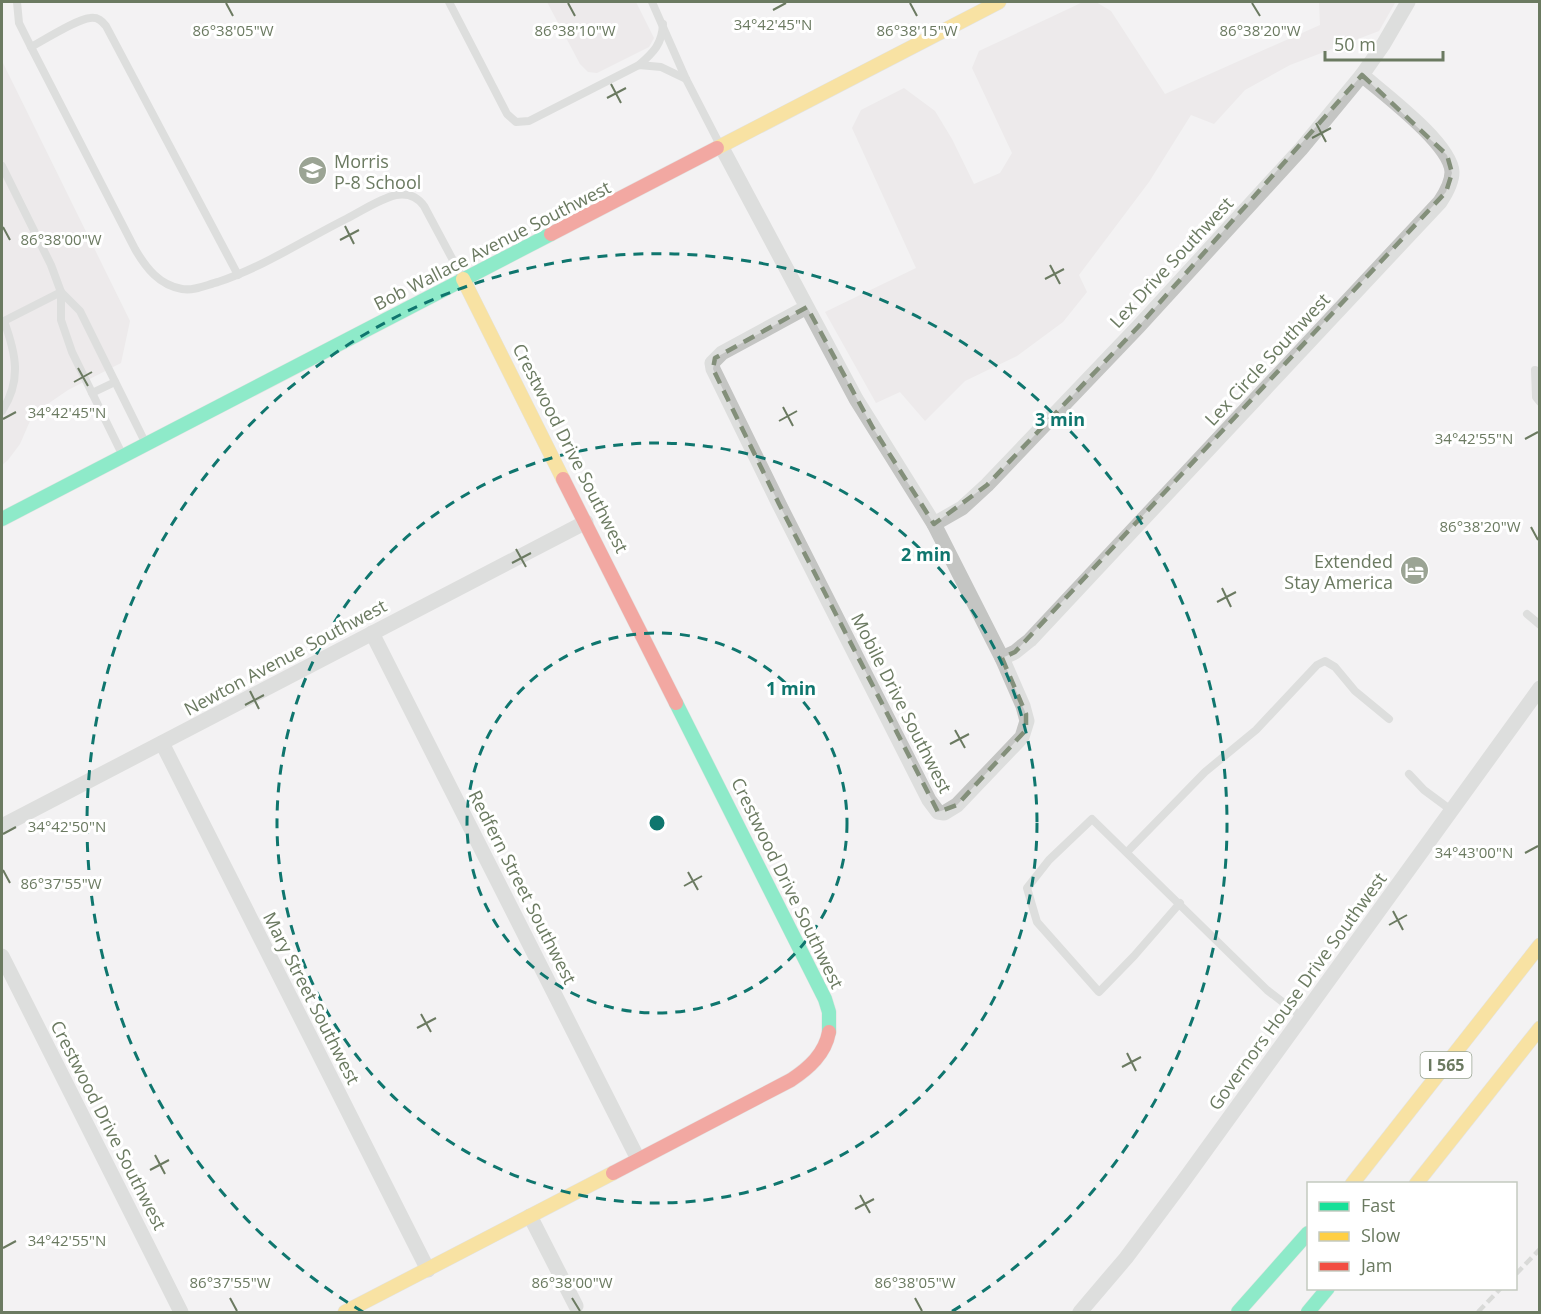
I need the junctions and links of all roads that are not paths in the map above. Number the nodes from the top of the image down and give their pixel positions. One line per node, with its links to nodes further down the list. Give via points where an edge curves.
1 (17, 2): 7 (lane, via 19,23)
2 (449, 2): 8 (lane, via 507,114 516,122 529,121)
3 (652, 2): 6 (lane)
4 (999, 2): 11 (main road, Bob Wallace Avenue Southwest)
5 (1408, 2): 9 (street, Lex Drive Southwest)
6 (663, 22): 8 (lane, via 660,42); 10 (lane)
7 (31, 47): 13 (lane, via 150,272 168,285 185,290); 13 (lane, via 84,19 102,21)
8 (639, 64): 10 (lane, via 661,67)
9 (1362, 75): 27 (street, Lex Drive Southwest, via 1138,327 987,485 962,508); 31 (street, Lex Circle Southwest, via 1447,155 1452,173 1440,202 1030,640)
10 (686, 79): 11 (lane)
11 (721, 147): 14 (main road, Bob Wallace Avenue Southwest); 16 (street, Mobile Drive Southwest)
12 (2, 166): 15 (lane)
13 (238, 275): 14 (lane, via 373,205 407,195 424,206)
14 (463, 279): 23 (main road, Bob Wallace Avenue Southwest); 26 (main road, Crestwood Drive Southwest)
15 (61, 292): 17 (lane); 19 (lane, via 80,311); 20 (lane, via 65,335)
16 (807, 307): 27 (street, Mobile Drive Southwest, via 873,428); 31 (street, Mobile Drive Southwest, via 722,352 712,363 713,369 929,800 941,813 957,805 1026,730 1026,714)
17 (3, 322): 22 (lane, via 15,364 12,394)
18 (1535, 370): 21 (lane)
19 (115, 382): 20 (lane); 23 (lane)
20 (92, 393): 24 (lane)
21 (1539, 402)
22 (2, 411)
23 (147, 446): 24 (main road, Bob Wallace Avenue Southwest)
24 (124, 457): 25 (main road, Bob Wallace Avenue Southwest)
25 (2, 519)
26 (586, 522): 30 (street, Newton Avenue Southwest); 44 (main road, Crestwood Drive Southwest, via 825,999 831,1018 824,1049 801,1075)
27 (934, 524): 31 (street, Mobile Drive Southwest)
28 (1527, 614): 29 (lane)
29 (1539, 625)
30 (372, 633): 34 (street, Newton Avenue Southwest); 44 (street, Redfern Street Southwest)
31 (1002, 658)
32 (1539, 688): 36 (street, Governors House Drive Southwest)
33 (1389, 719): 38 (lane, via 1355,691 1335,667 1325,661 1317,665 1256,730 1204,772)
34 (162, 743): 37 (street, Newton Avenue Southwest); 49 (street, Mary Street Southwest)
35 (1409, 774): 36 (lane)
36 (1450, 810): 42 (street, Governors House Drive Southwest)
37 (2, 826)
38 (1126, 852): 39 (lane); 39 (lane, via 1092,819 1049,860 1027,888 1037,922 1098,992)
39 (1180, 903): 42 (lane, via 1267,990)
40 (1539, 945): 45 (main road, I 565)
41 (2, 956): 52 (street, Crestwood Drive Southwest)
42 (1302, 1017): 54 (street, Governors House Drive Southwest, via 1159,1215)
43 (1539, 1028): 46 (main road, I 565)
44 (638, 1159): 47 (main road, Crestwood Drive Southwest)
45 (1354, 1182)
46 (1418, 1182)
47 (530, 1216): 49 (main road, Crestwood Drive Southwest); 51 (street)
48 (1307, 1234): 55 (main road)
49 (428, 1270): 53 (main road, Crestwood Drive Southwest)
50 (1326, 1290): 56 (main road)
51 (576, 1306)
52 (181, 1312)
53 (345, 1312)
54 (1080, 1312)
55 (1238, 1312)
56 (1308, 1312)

